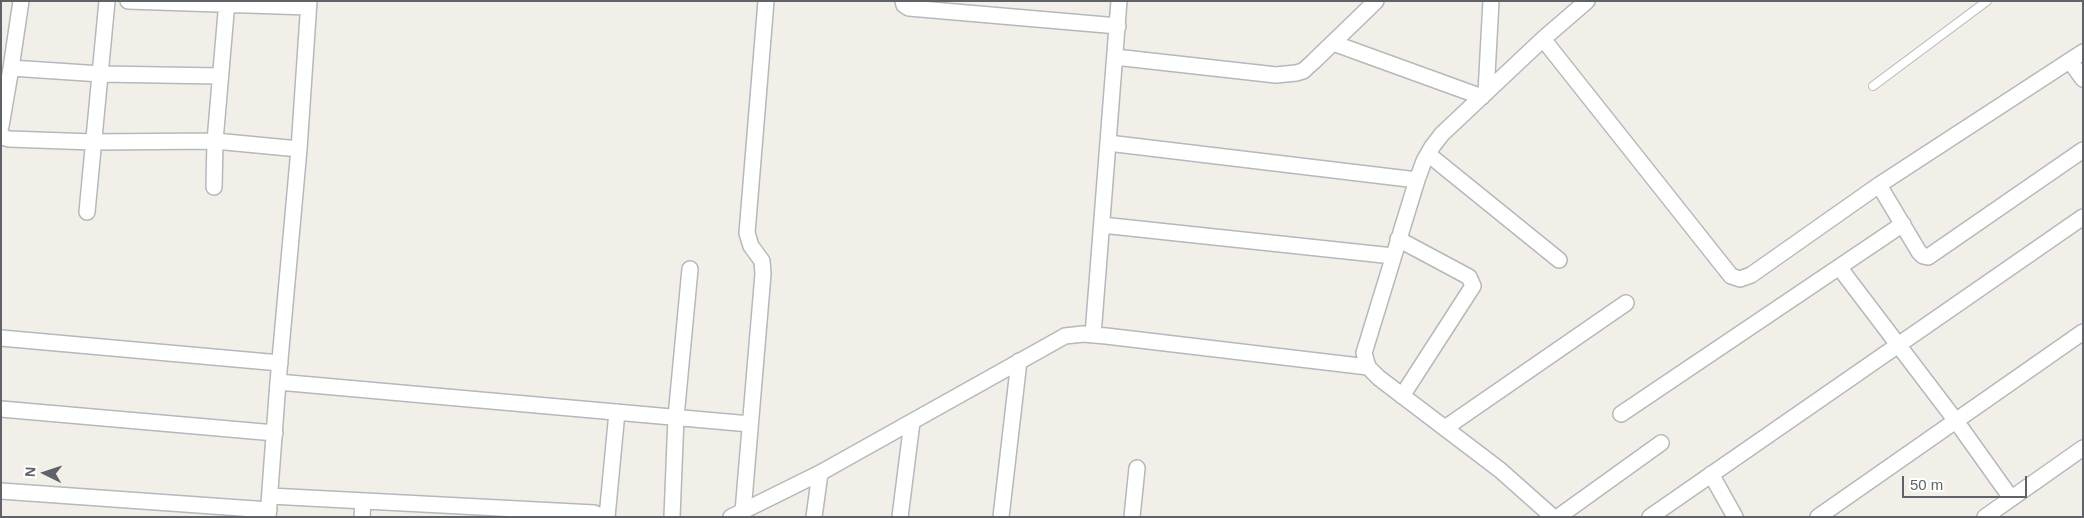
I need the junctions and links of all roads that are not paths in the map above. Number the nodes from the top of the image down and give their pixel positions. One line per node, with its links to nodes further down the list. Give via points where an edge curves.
1 (21, 1): 19 (street)
2 (107, 1): 20 (street)
3 (128, 1): 11 (street)
4 (766, 1): 61 (street, via 747,233 751,246 762,261 763,274)
5 (903, 1): 13 (street, via 909,8)
6 (1120, 1): 13 (street)
7 (1376, 1): 15 (street)
8 (1491, 1): 24 (street)
9 (1586, 1): 14 (street)
10 (1987, 1): 23 (lane)
11 (227, 3): 12 (street); 21 (street)
12 (309, 4): 30 (street)
13 (1118, 26): 17 (street)
14 (1543, 39): 24 (street); 34 (street, via 1731,276 1740,279 1751,276)
15 (1333, 42): 17 (street, via 1304,70 1285,75); 24 (street)
16 (2083, 52): 18 (street)
17 (1115, 57): 29 (street)
18 (2070, 61): 22 (street); 34 (street)
19 (11, 68): 20 (street); 25 (street)
20 (101, 74): 21 (street); 28 (street)
21 (220, 76): 27 (street)
22 (2083, 79)
23 (1873, 86)
24 (1484, 95): 32 (street, via 1442,134)
25 (1, 126)
26 (1, 133): 28 (street, via 8,139)
27 (215, 141): 28 (street); 30 (street); 35 (street)
28 (93, 142): 36 (street)
29 (1108, 143): 33 (street); 39 (street)
30 (299, 149): 51 (street)
31 (2083, 150): 38 (street, via 1933,255 1923,256)
32 (1428, 154): 33 (street); 42 (street)
33 (1417, 180): 40 (street)
34 (1879, 185): 38 (street)
35 (214, 187)
36 (87, 212)
37 (2083, 217): 49 (street)
38 (1903, 224): 43 (street)
39 (1102, 225): 41 (street); 47 (street)
40 (1398, 239): 41 (street); 54 (street, via 1470,277 1473,286)
41 (1393, 256): 52 (street, via 1364,353)
42 (1559, 260)
43 (1839, 267): 49 (street); 57 (street)
44 (690, 268): 58 (street)
45 (1626, 303): 62 (street)
46 (2083, 332): 59 (street)
47 (1093, 335): 50 (street, via 1064,336); 52 (street)
48 (1, 338): 51 (street)
49 (1898, 345): 59 (street); 68 (street)
50 (1019, 362): 60 (street); 79 (street)
51 (280, 363): 53 (street)
52 (1368, 367): 54 (street)
53 (278, 382): 56 (street); 63 (street)
54 (1402, 396): 62 (street)
55 (1, 409): 63 (street)
56 (618, 412): 58 (street); 75 (street)
57 (1622, 414)
58 (676, 417): 61 (street); 76 (street)
59 (1956, 421): 70 (street); 85 (street)
60 (912, 422): 67 (street); 78 (street)
61 (750, 424): 73 (street)
62 (1445, 428): 81 (street, via 1500,470)
63 (275, 433): 72 (street)
64 (1661, 443): 82 (street)
65 (2083, 448): 70 (street)
66 (1137, 468): 80 (street)
67 (820, 473): 73 (street); 77 (street)
68 (1711, 474): 83 (street); 84 (street)
69 (1, 491): 72 (street)
70 (2011, 498): 86 (street)
71 (363, 501): 72 (street); 74 (street); 75 (street)
72 (269, 507)
73 (737, 514)
74 (362, 517)
75 (605, 517)
76 (672, 517)
77 (814, 517)
78 (900, 517)
79 (1001, 517)
80 (1132, 517)
81 (1553, 517)
82 (1558, 517)
83 (1650, 517)
84 (1735, 517)
85 (1818, 517)
86 (1985, 517)

